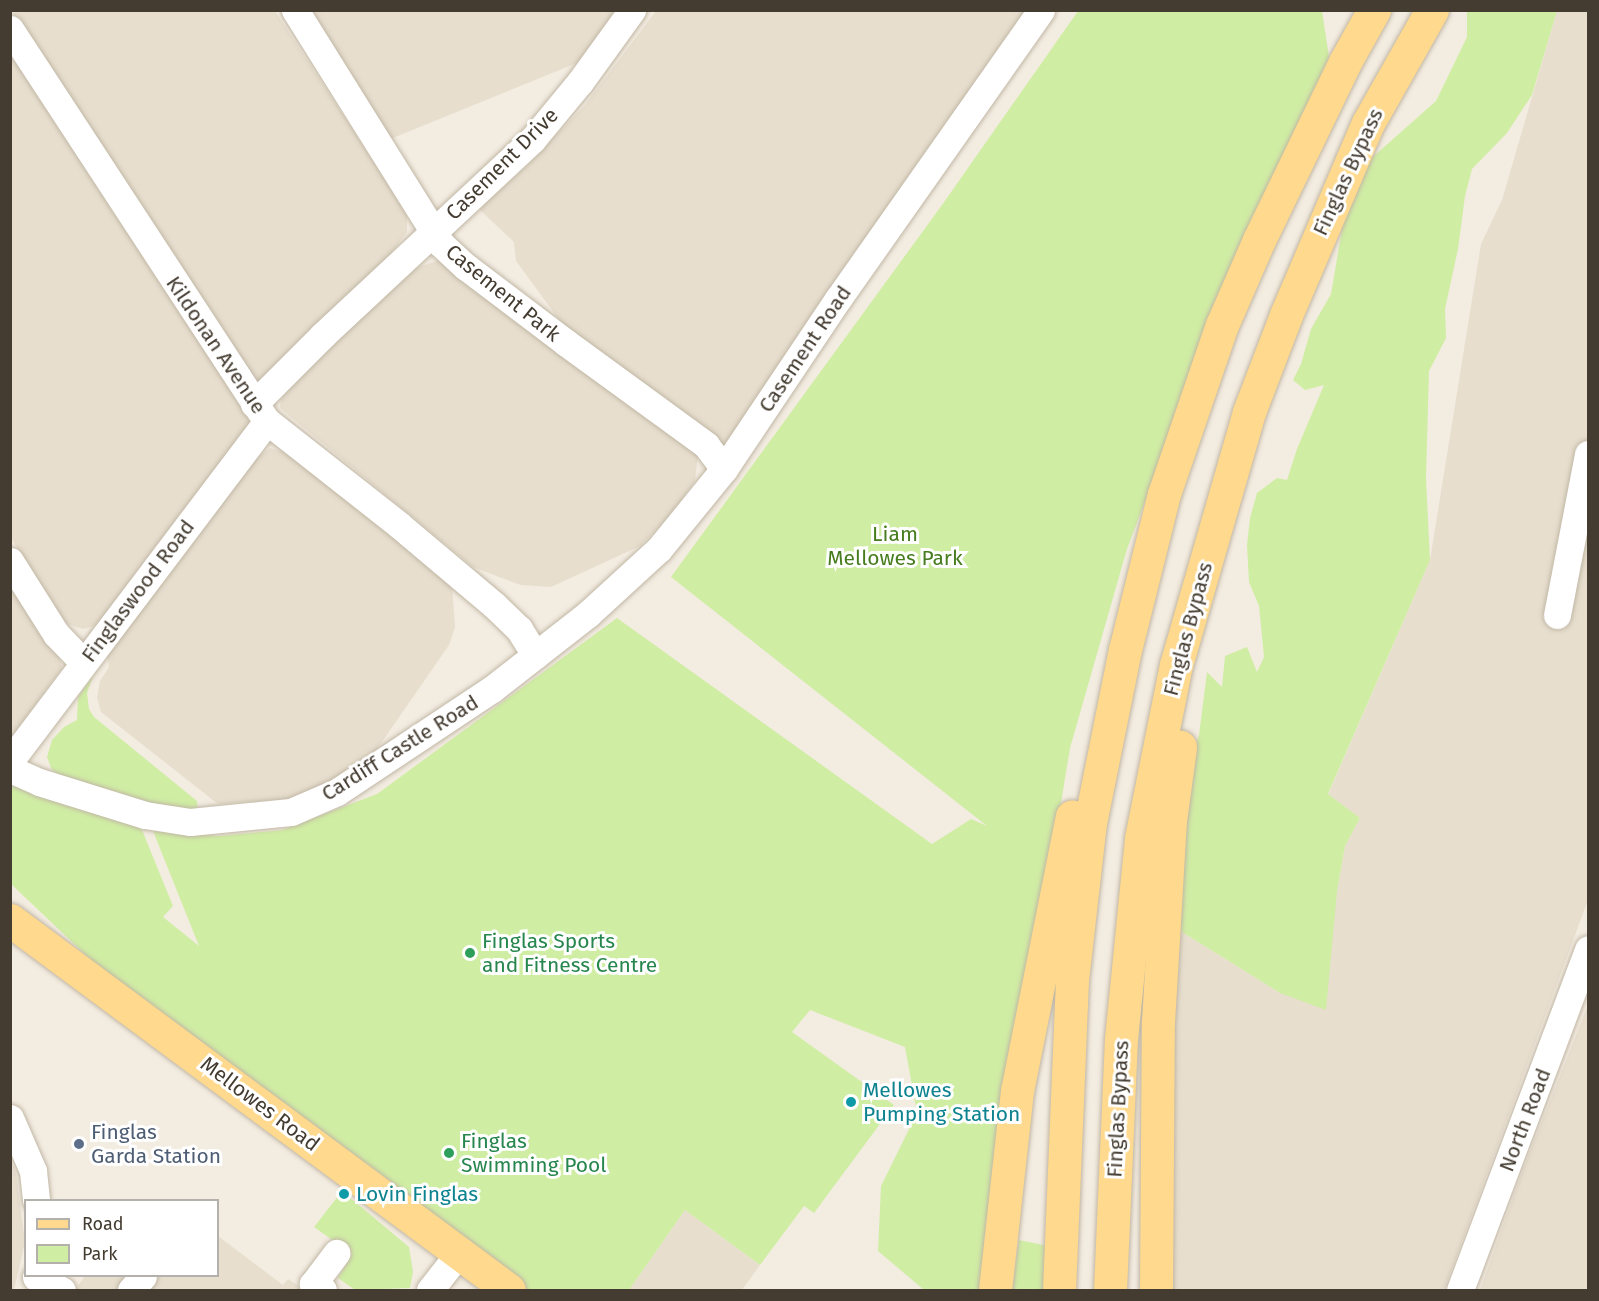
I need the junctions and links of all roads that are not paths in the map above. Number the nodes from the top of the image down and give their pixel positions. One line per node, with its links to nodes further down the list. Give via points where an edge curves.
1 (295, 10): 7 (street, Casement Park, via 427,220)
2 (632, 10): 7 (street, Casement Drive, via 532,140)
3 (1041, 10): 12 (street, Casement Road)
4 (1374, 10): 9 (main road, via 1325,102)
5 (1432, 10): 8 (main road, Finglas Bypass, via 1368,123)
6 (10, 29): 10 (street, Kildonan Avenue)
7 (432, 234): 10 (street, Casement Drive, via 323,335); 12 (street, Casement Park, via 466,267 706,445)
8 (1286, 315): 34 (main road, Finglas Bypass, via 1249,412 1176,665 1141,838 1121,1039); 35 (main road, via 1233,494 1194,651 1170,821 1158,1022)
9 (1222, 325): 32 (main road, via 1184,408 1139,545 1084,753 1017,1091); 33 (main road, via 1164,494 1125,650 1090,823 1072,980)
10 (260, 412): 15 (street, Kildonan Avenue, via 494,605 519,629); 16 (street, Finglaswood Road)
11 (1588, 454): 14 (street)
12 (724, 469): 15 (street, Casement Road, via 659,549)
13 (10, 561): 16 (street, via 56,634)
14 (1557, 615)
15 (535, 656): 18 (street, Cardiff Castle Road, via 379,766 337,792 291,812 190,822 145,815)
16 (83, 662): 17 (street, Finglaswood Road)
17 (10, 761)
18 (10, 769)
19 (10, 920): 24 (main road, Mellowes Road)
20 (1588, 949): 36 (street, North Road)
21 (10, 1118): 22 (street, via 33,1171)
22 (36, 1199)
23 (336, 1253): 29 (street, via 314,1284)
24 (459, 1253): 30 (street); 31 (main road, Mellowes Road)
25 (141, 1277): 28 (street)
26 (34, 1281): 27 (street)
27 (62, 1290)
28 (131, 1290)
29 (323, 1290)
30 (429, 1290)
31 (509, 1290)
32 (995, 1290)
33 (1059, 1290)
34 (1110, 1290)
35 (1156, 1290)
36 (1460, 1290)

